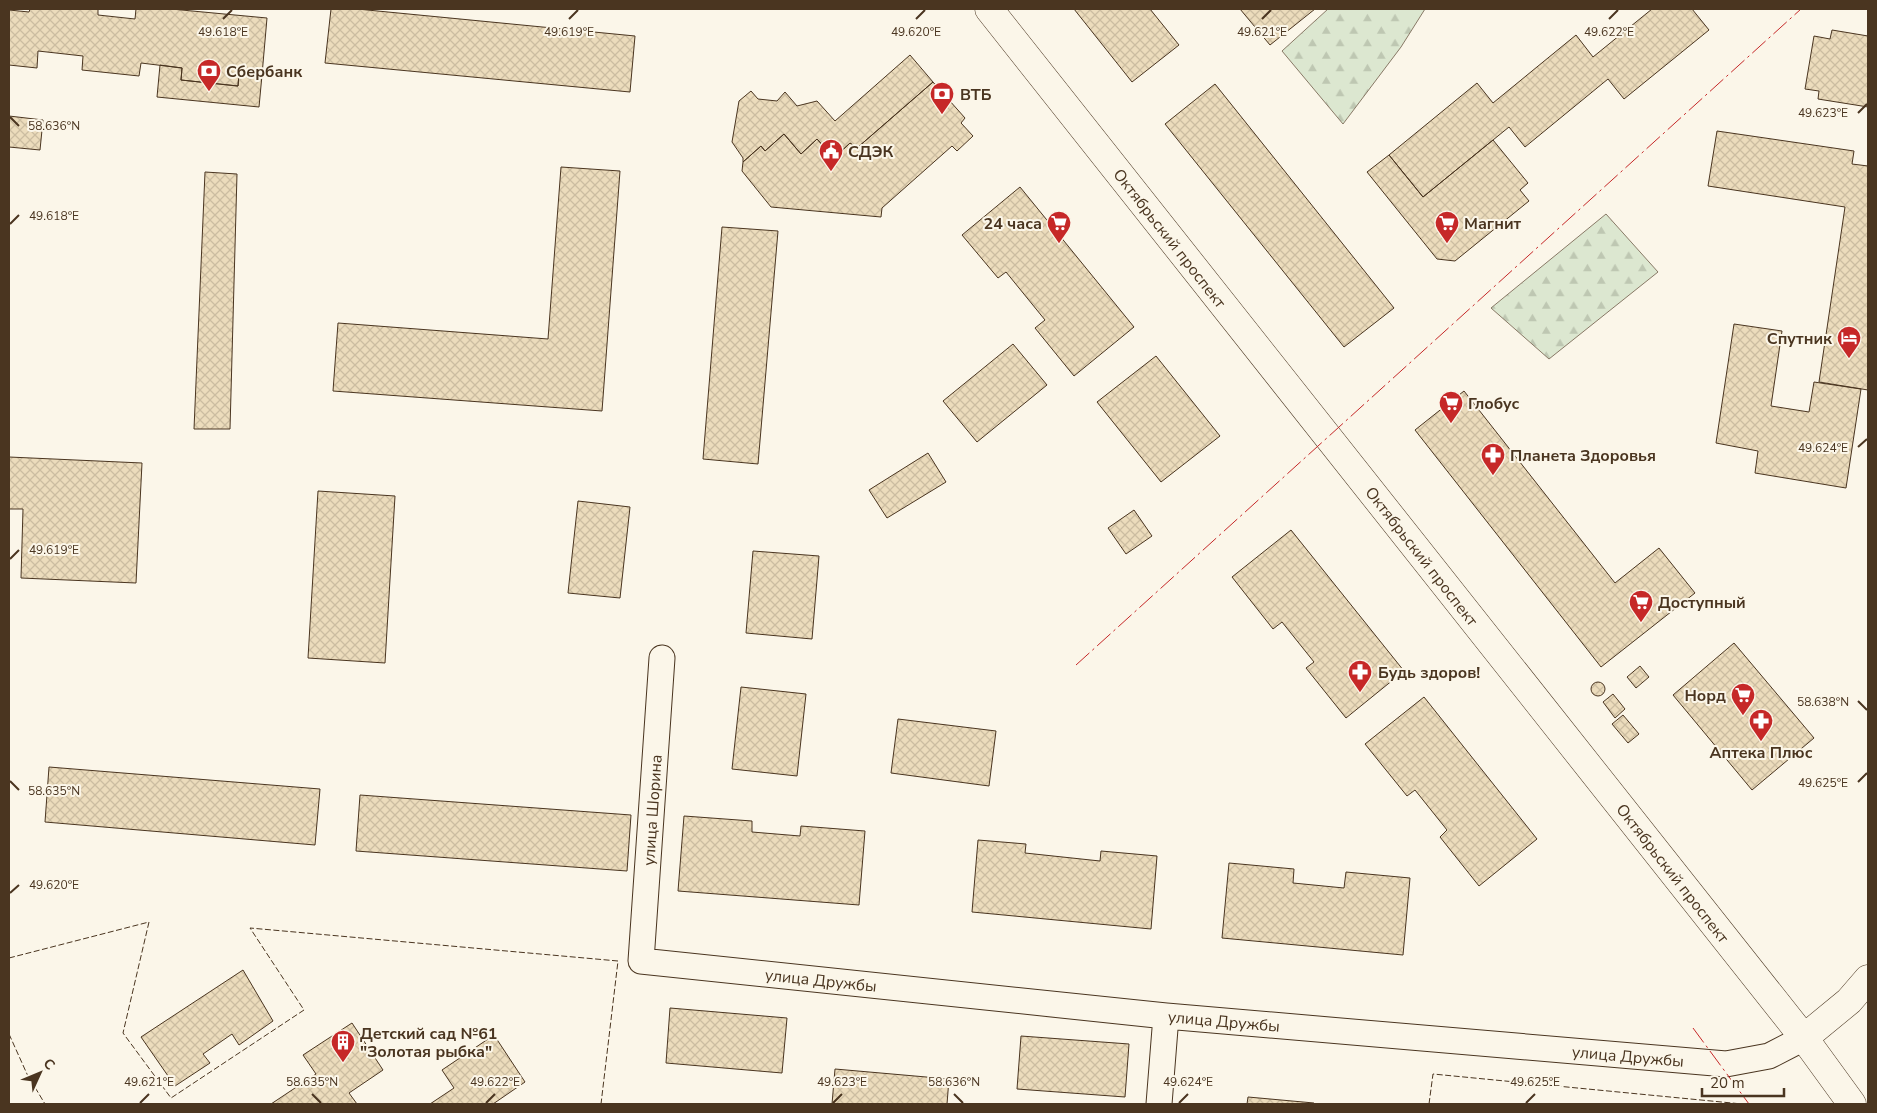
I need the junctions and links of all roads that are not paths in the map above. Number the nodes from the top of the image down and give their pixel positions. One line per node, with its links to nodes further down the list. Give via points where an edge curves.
1 (988, 9): 6 (main road, Октябрьский проспект)
2 (662, 658): 3 (street, улица Шорина)
3 (641, 961): 5 (street, улица Дружбы)
4 (1868, 979): 6 (main road, via 1849,1000)
5 (1166, 1016): 6 (street, улица Дружбы, via 1726,1064 1768,1056); 7 (street)
6 (1804, 1038): 8 (main road, Октябрьский проспект)
7 (1159, 1104)
8 (1852, 1104)

